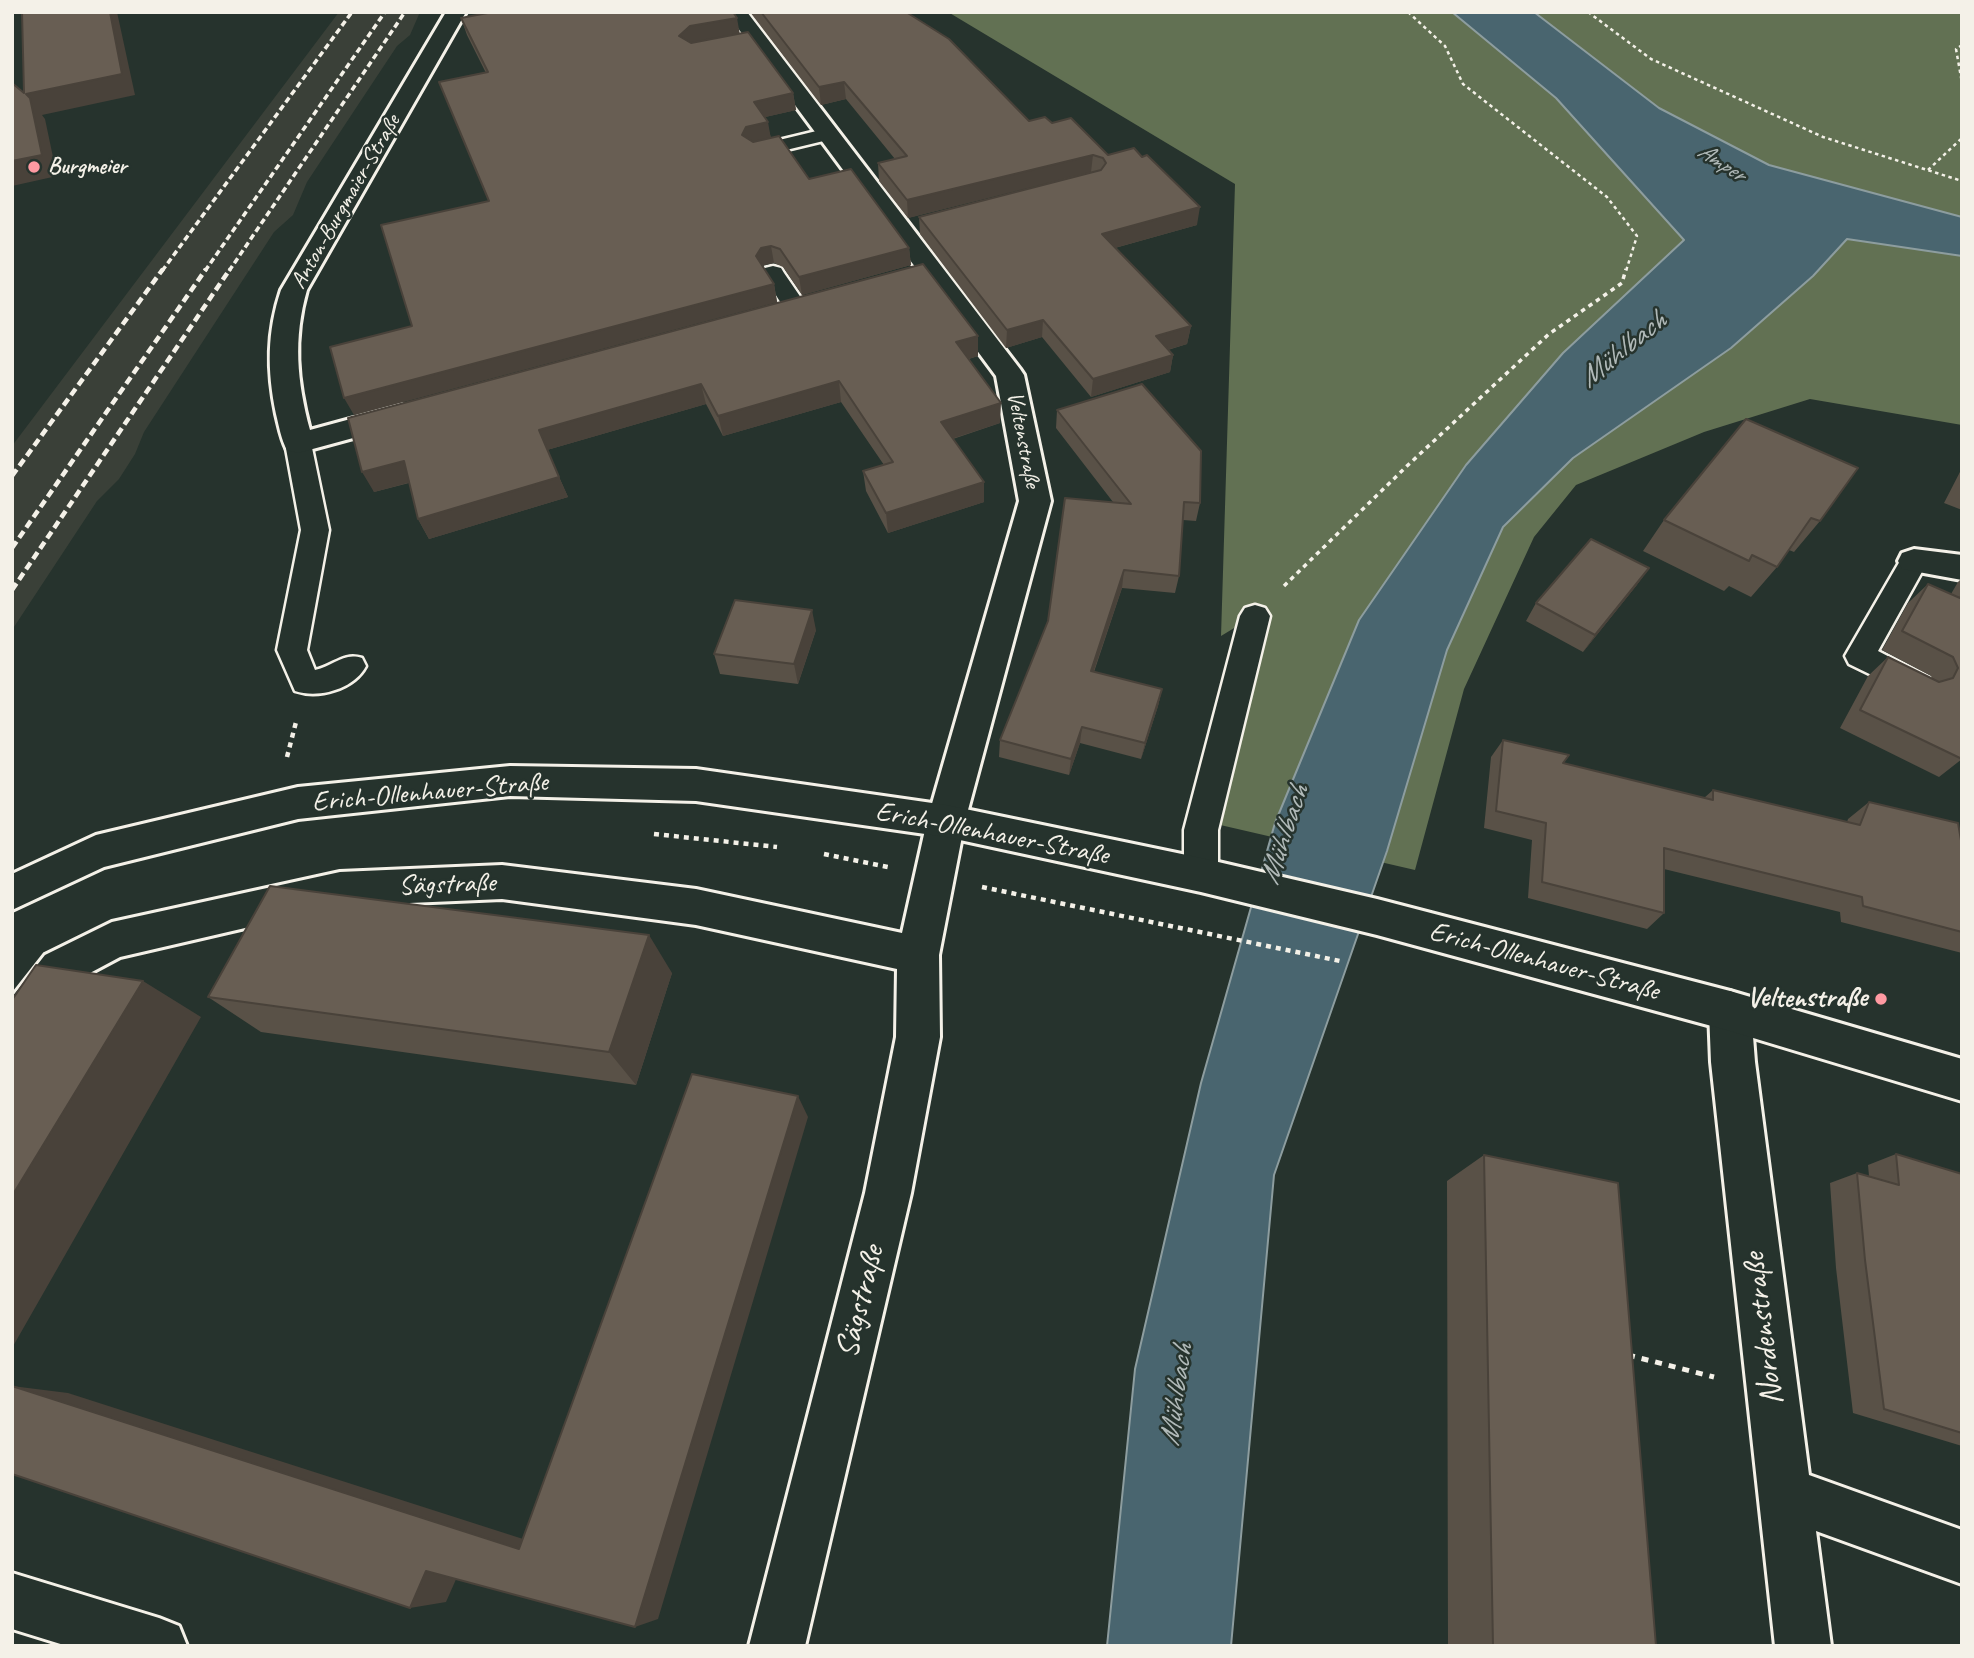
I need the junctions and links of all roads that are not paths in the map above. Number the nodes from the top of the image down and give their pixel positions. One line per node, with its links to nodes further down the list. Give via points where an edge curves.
1 (456, 12): 8 (street, Anton-Burgmaier-Straße, via 294,290 285,315 281,363)
2 (736, 12): 3 (street, Veltenstraße, via 744,42)
3 (829, 135): 4 (lane); 14 (street, Veltenstraße, via 913,227 920,275 1010,375 1035,501)
4 (757, 151)
5 (773, 273): 6 (lane)
6 (795, 309)
7 (433, 407): 8 (street)
8 (298, 443): 12 (lane, Anton-Burgmaier-Straße, via 315,530 292,650 306,683 335,678)
9 (1914, 561): 10 (street); 13 (lane, via 1860,656)
10 (1962, 568)
11 (1255, 615): 15 (lane, via 1201,830)
12 (351, 666)
13 (1919, 686)
14 (946, 821): 15 (street, Erich-Ollenhauer-Straße); 16 (street, Erich-Ollenhauer-Straße, via 696,785 510,781 298,803 96,852); 17 (street, Sägstraße)
15 (1213, 878): 18 (street, Erich-Ollenhauer-Straße)
16 (12, 893)
17 (918, 955): 19 (street, Sägstraße, via 695,906 502,882 340,890 112,940 60,968); 25 (street, Sägstraße, via 918,1037 888,1193)
18 (1730, 1011): 20 (street, Erich-Ollenhauer-Straße); 21 (street, Nordenstraße)
19 (12, 1031)
20 (1962, 1080)
21 (1784, 1493): 22 (street); 26 (street, Nordenstraße)
22 (1962, 1557)
23 (12, 1601): 24 (street)
24 (159, 1646)
25 (777, 1646)
26 (1803, 1646)

